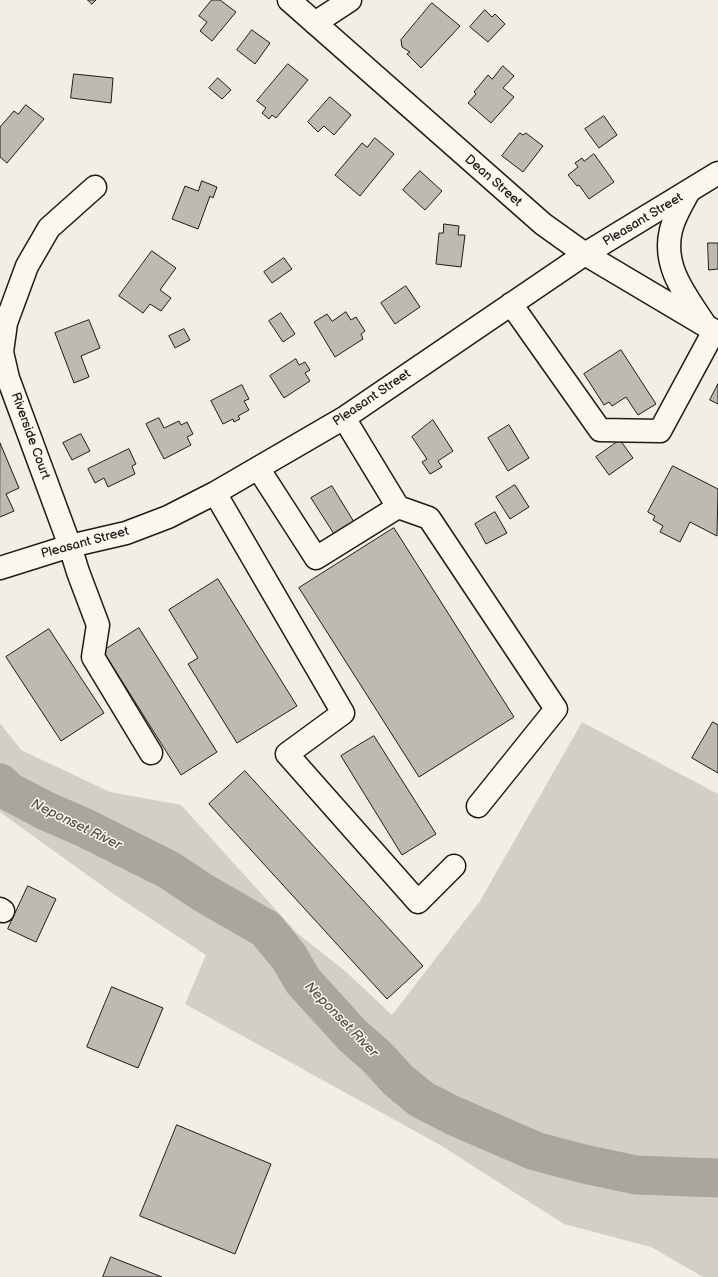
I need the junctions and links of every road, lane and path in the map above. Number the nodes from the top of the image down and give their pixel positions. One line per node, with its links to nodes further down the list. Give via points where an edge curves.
1 (289, 0): 3 (street, Dean Street)
2 (350, 0): 3 (street)
3 (315, 23): 7 (street, Dean Street, via 543,224)
4 (718, 173): 6 (street, Pleasant Street)
5 (95, 187): 14 (street, Riverside Court, via 49,228 27,266 6,323 2,352 8,378)
6 (688, 193): 7 (street, Pleasant Street); 9 (street, via 671,229 668,253 674,277)
7 (585, 254): 8 (street, Pleasant Street); 9 (street, Dean Street)
8 (511, 304): 9 (street, via 600,430 660,431); 10 (street, Pleasant Street)
9 (712, 330)
10 (344, 418): 11 (street, Pleasant Street); 13 (street)
11 (258, 468): 12 (street, Pleasant Street); 13 (street, via 316,558)
12 (215, 494): 14 (street, Pleasant Street, via 168,517 126,533); 18 (street, via 343,713 287,754 418,902)
13 (398, 507): 17 (street, via 429,518 556,709)
14 (70, 546): 15 (street, Pleasant Street); 16 (street, Riverside Court, via 98,625 93,657)
15 (0, 568)
16 (151, 753)
17 (478, 806)
18 (454, 866)

